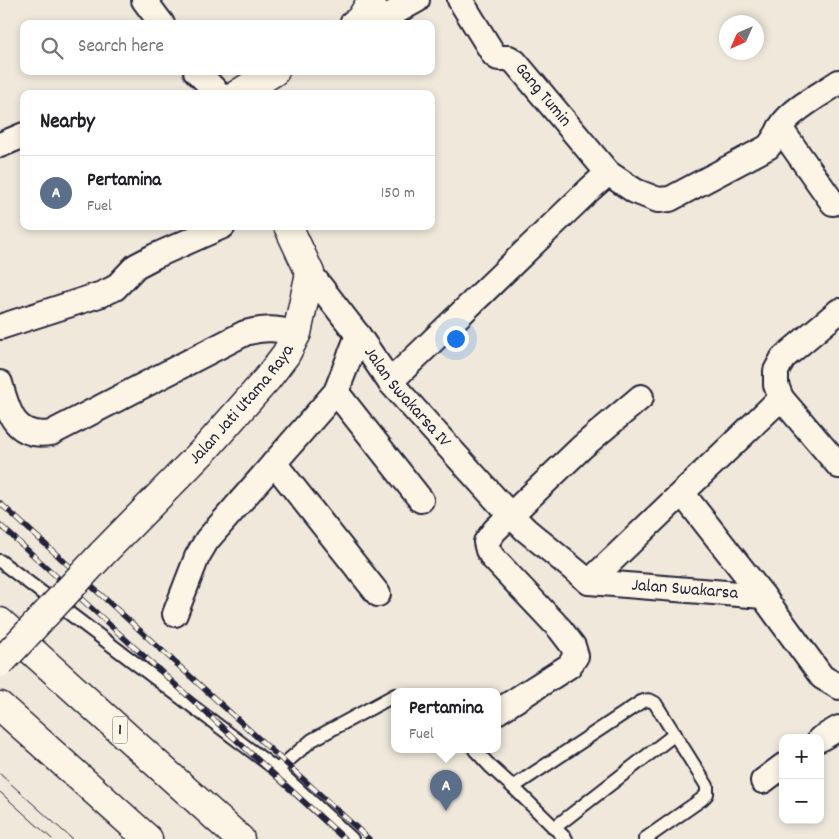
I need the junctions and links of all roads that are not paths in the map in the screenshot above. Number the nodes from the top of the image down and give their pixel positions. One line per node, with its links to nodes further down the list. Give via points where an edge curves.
1 (144, 0): 5 (street)
2 (417, 0): 4 (street, via 388,16)
3 (460, 0): 14 (street, Gang Tumin, via 494,55 516,62)
4 (362, 15)
5 (159, 20)
6 (200, 75): 9 (street)
7 (269, 75): 10 (main road)
8 (839, 82): 11 (street, Gang Tumin, via 794,113)
9 (215, 90)
10 (244, 90)
11 (780, 128): 14 (street, Gang Tumin, via 768,147 670,199 658,200); 15 (street)
12 (20, 137): 13 (street)
13 (0, 146)
14 (608, 174): 23 (street)
15 (833, 203)
16 (214, 230): 20 (street, via 136,266 115,288 102,294)
17 (290, 230): 18 (main road)
18 (310, 273): 21 (main road, Jalan Jati Utama Raya); 22 (street, Jalan Swakarsa IV)
19 (839, 311): 27 (street, via 783,358 776,371 776,385)
20 (0, 327)
21 (297, 333): 24 (street, via 274,328 246,333 51,433 35,434 14,420); 39 (main road, Jalan Jati Utama Raya, bridge, via 267,379 206,448)
22 (358, 335): 23 (street, Jalan Swakarsa IV); 25 (street)
23 (390, 382): 32 (street, Jalan Swakarsa IV)
24 (0, 383)
25 (336, 392): 28 (street); 31 (street)
26 (641, 397): 32 (street)
27 (781, 398): 29 (street); 30 (street)
28 (274, 463): 35 (street); 37 (street, via 207,540)
29 (839, 466)
30 (682, 493): 34 (street); 36 (street)
31 (421, 500)
32 (510, 515): 34 (street); 43 (street, via 486,542 488,550 560,629 573,646 576,656 569,666)
33 (0, 561): 49 (lane)
34 (589, 582): 36 (street, Jalan Swakarsa)
35 (378, 594)
36 (763, 596): 40 (street, Jalan Swakarsa, via 822,677)
37 (175, 614)
38 (0, 622): 54 (main road, 1)
39 (0, 663)
40 (839, 688)
41 (391, 697): 49 (lane, via 312,740)
42 (0, 706): 53 (main road)
43 (501, 709)
44 (839, 728): 46 (street)
45 (674, 734): 51 (lane, via 655,703 646,700); 52 (lane); 57 (lane, via 708,786 707,794)
46 (824, 737)
47 (478, 753): 51 (lane)
48 (779, 769): 50 (street)
49 (277, 770): 55 (lane)
50 (763, 781)
51 (513, 787): 52 (lane)
52 (554, 828): 56 (lane)
53 (148, 839)
54 (240, 839)
55 (352, 839)
56 (566, 839)
57 (645, 839)

